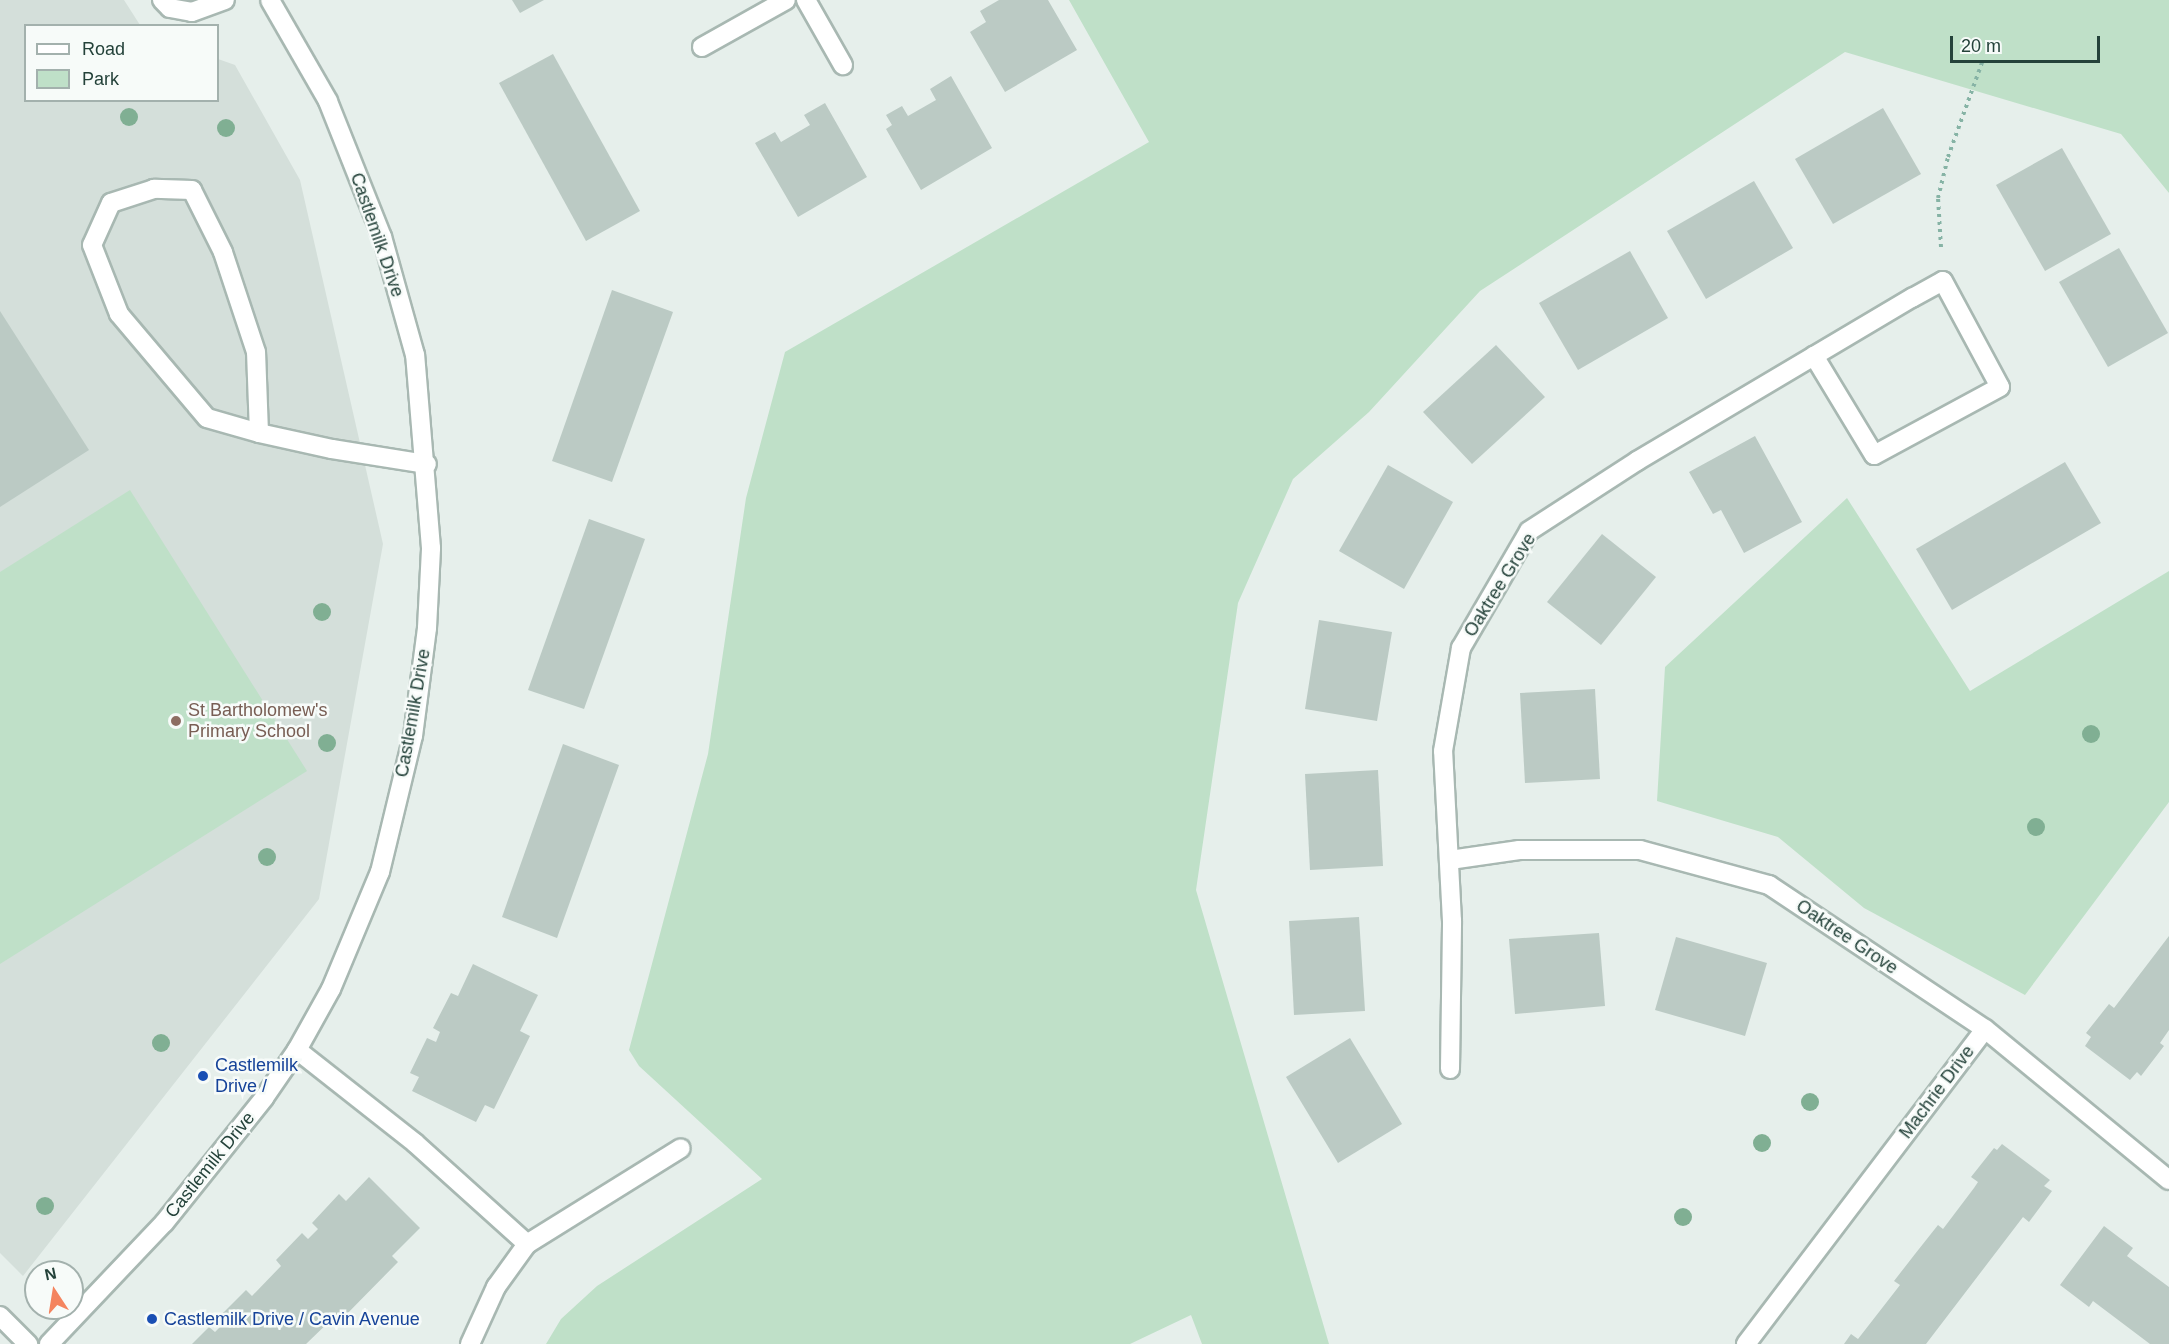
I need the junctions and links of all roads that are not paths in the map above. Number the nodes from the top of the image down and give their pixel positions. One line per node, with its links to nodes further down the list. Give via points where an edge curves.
1 (162, 0): 2 (street, via 170,8 192,12)
2 (225, 0)
3 (270, 0): 10 (street, Castlemilk Drive, via 328,101 382,237 415,355)
4 (786, 0): 6 (street)
5 (806, 0): 7 (street)
6 (702, 47)
7 (843, 64)
8 (1814, 356): 8 (street, Oaktree Grove, via 1942,281 2000,387 1874,455); 11 (street, Oaktree Grove, via 1637,461 1529,531 1461,648 1443,751)
9 (260, 433): 9 (street, via 207,418 119,314 92,245 111,203 154,189 192,190 223,252 256,352); 10 (street)
10 (427, 464): 13 (street, Castlemilk Drive, via 431,548 428,628 413,736 380,872 331,989)
11 (1450, 860): 12 (street, Oaktree Grove, via 1519,850 1640,850 1769,885); 14 (street, Oaktree Grove)
12 (1985, 1029): 16 (street, Machrie Drive); 22 (street, Machrie Drive)
13 (297, 1050): 17 (street, via 415,1143); 20 (street, Castlemilk Drive, via 264,1098 164,1223)
14 (1450, 1069)
15 (681, 1148): 17 (street)
16 (2167, 1174)
17 (527, 1244): 21 (street, via 496,1287)
18 (0, 1316): 19 (street)
19 (28, 1344)
20 (49, 1344)
21 (470, 1344)
22 (1746, 1344)

